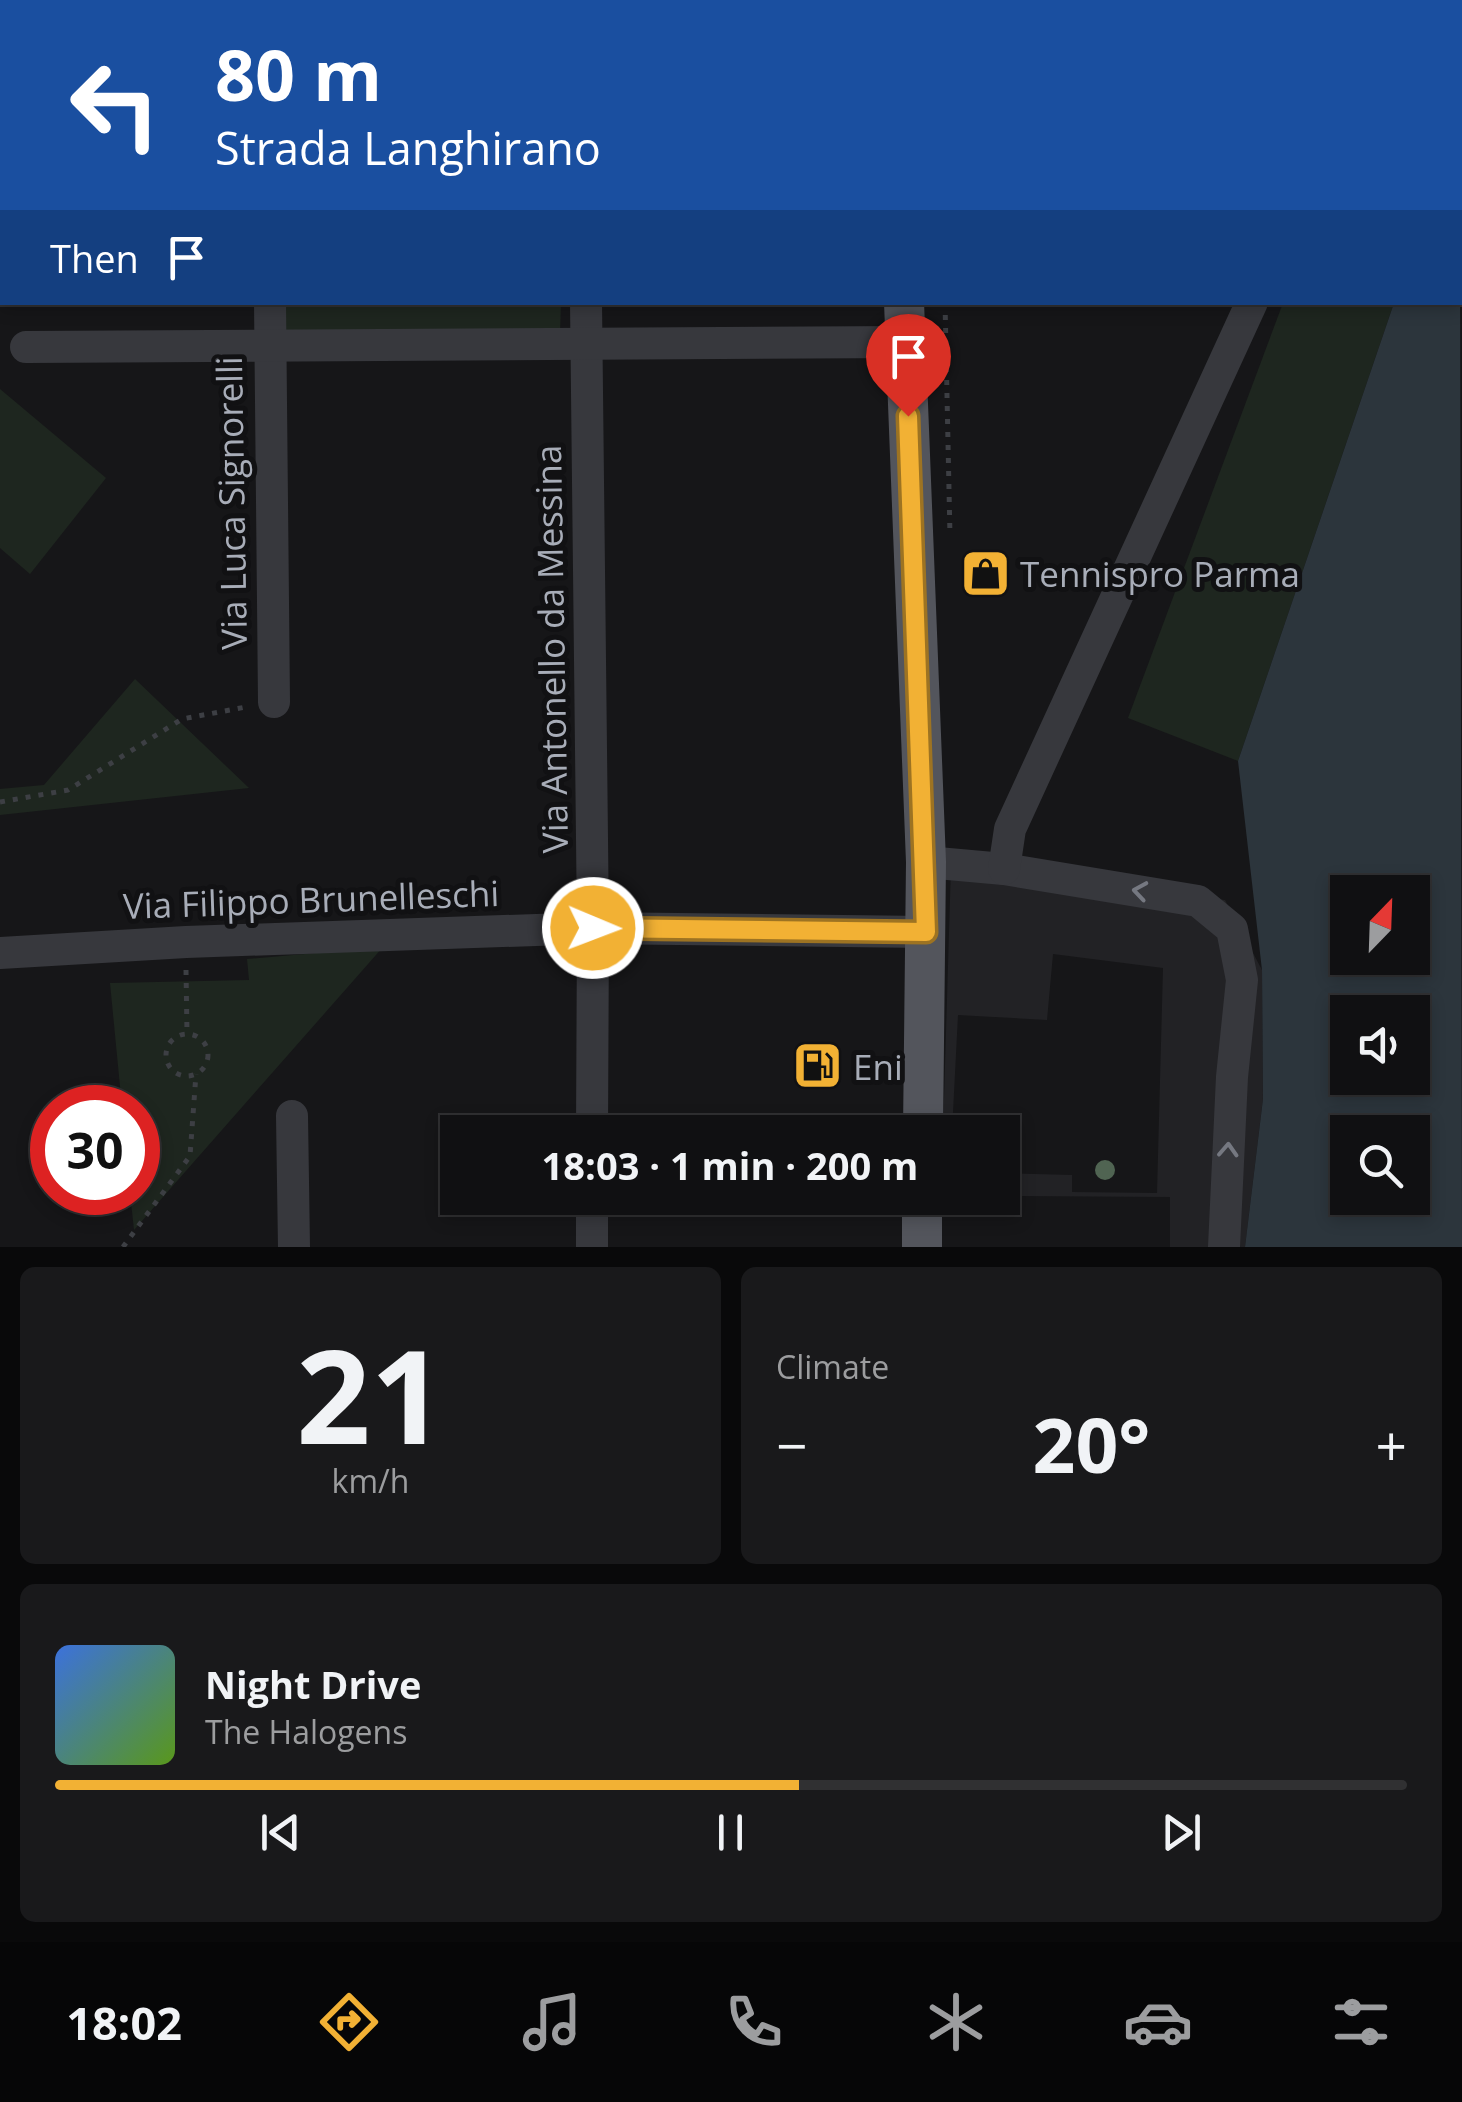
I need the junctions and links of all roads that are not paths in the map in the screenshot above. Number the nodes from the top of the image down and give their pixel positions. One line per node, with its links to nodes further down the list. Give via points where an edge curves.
1 (270, 305): 5 (street, Via Luca Signorelli)
2 (586, 305): 6 (street, Via Antonello da Messina)
3 (1251, 305): 10 (street, via 1010,830)
4 (904, 322): 6 (street); 9 (main road)
5 (269, 344): 6 (street); 7 (street); 8 (street, Via Luca Signorelli)
6 (588, 345): 11 (street, Via Antonello da Messina)
7 (26, 347)
8 (274, 702)
9 (926, 862): 10 (street); 12 (main road)
10 (1004, 869): 22 (street, one-way to 10, via 1242,980 1232,929 1198,901)
11 (593, 928): 12 (street, Via Filippo Brunelleschi); 13 (street, Via Filippo Brunelleschi); 14 (street, Via Antonello da Messina)
12 (926, 932): 15 (main road)
13 (0, 953)
14 (592, 1115)
15 (923, 1115)
16 (292, 1116): 19 (street)
17 (592, 1215): 20 (street)
18 (922, 1215): 21 (main road)
19 (294, 1247)
20 (592, 1247)
21 (922, 1247)
22 (1224, 1247)

